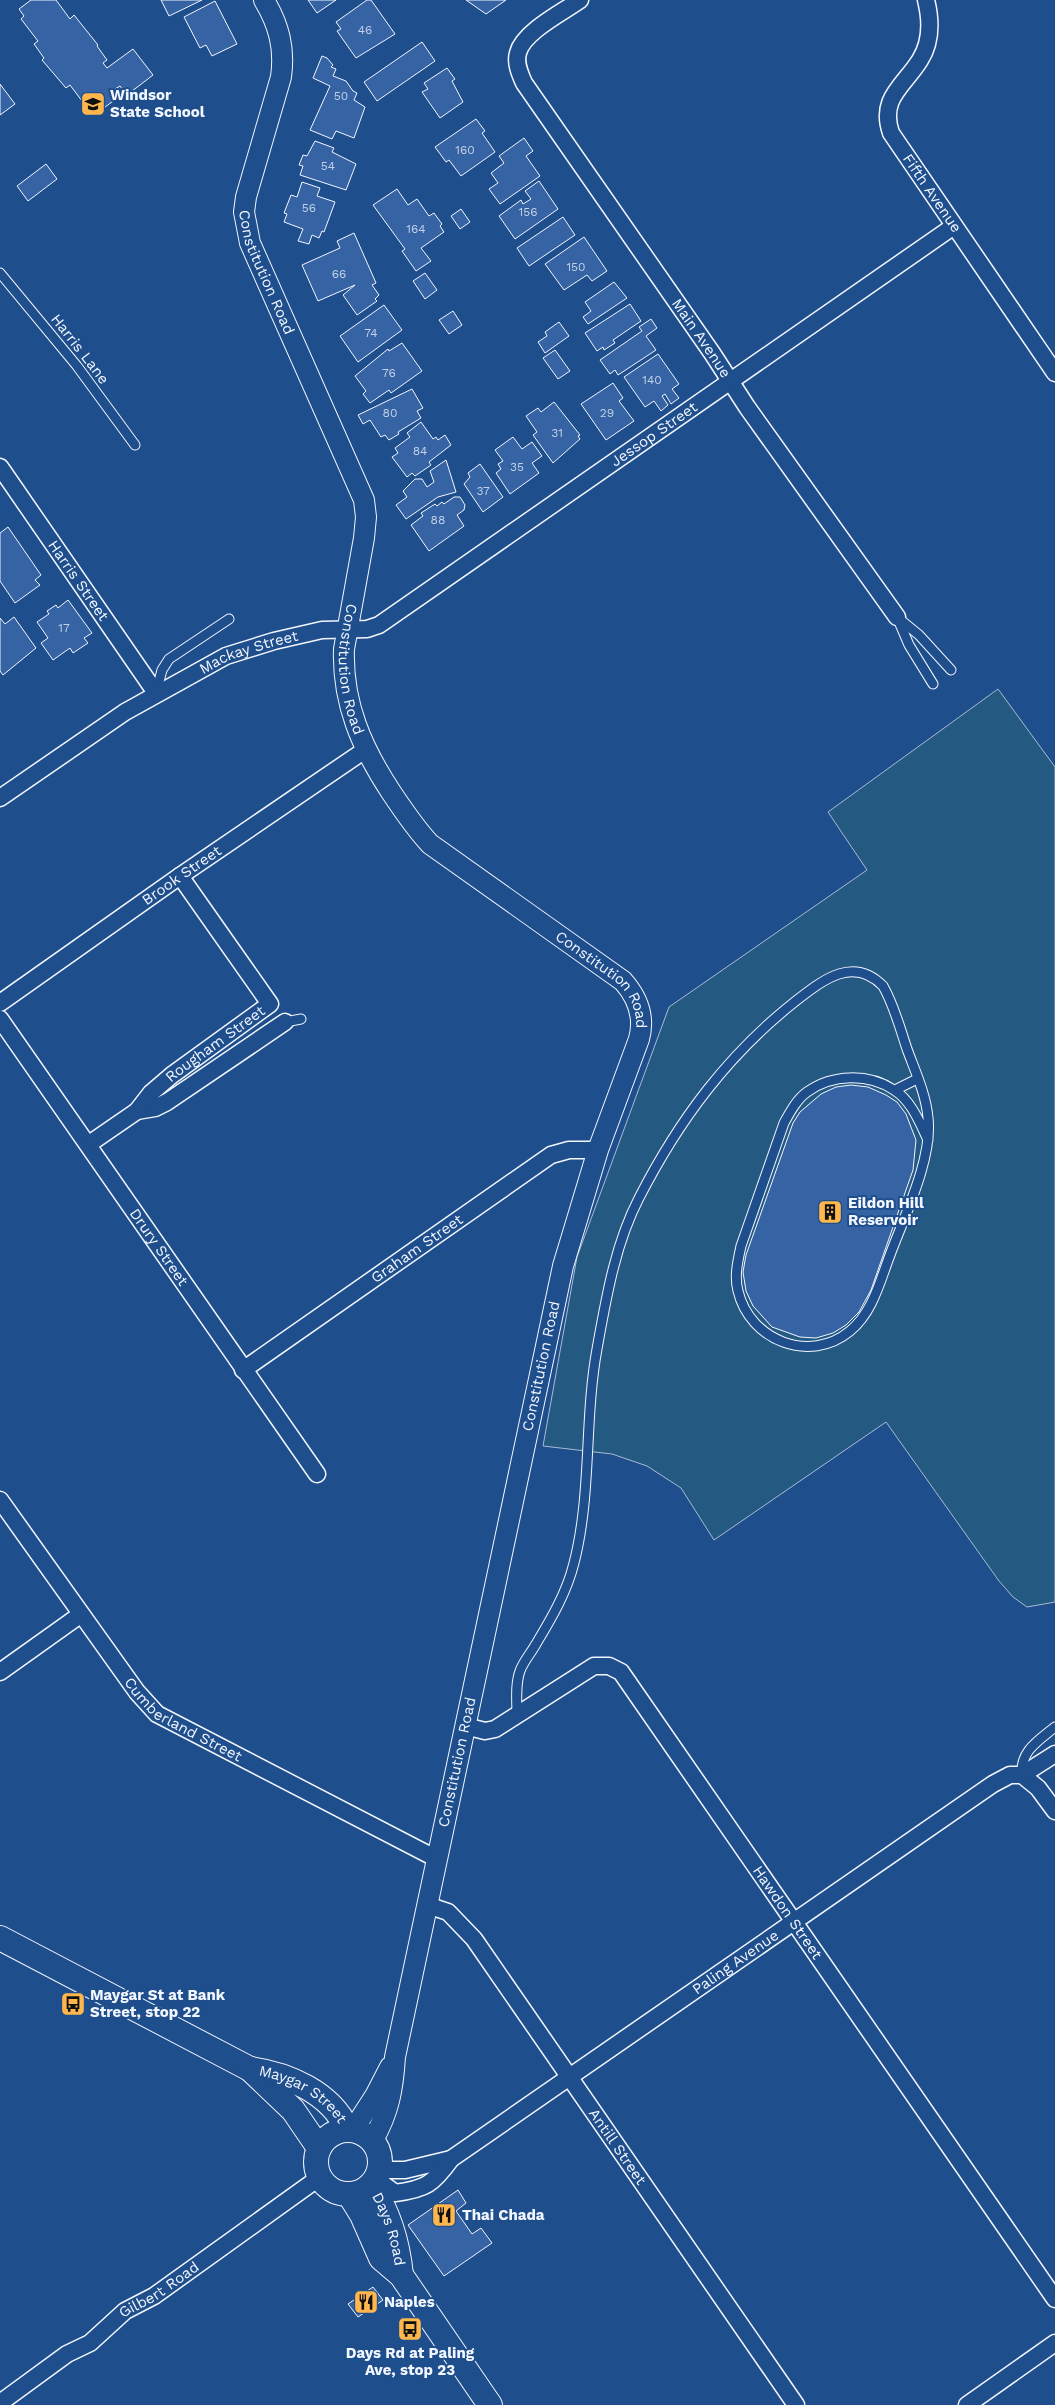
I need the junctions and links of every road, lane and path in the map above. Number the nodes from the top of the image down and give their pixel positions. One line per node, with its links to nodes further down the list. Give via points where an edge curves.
1 (264, 0): 13 (street, Constitution Road, via 279,30 283,60 281,77 249,183 245,225 250,243 364,500 364,538)
2 (580, 0): 8 (street, Main Avenue, via 524,40 517,55 520,74)
3 (926, 0): 4 (street, Fifth Avenue, via 930,26 928,44 921,59 894,94 887,118 896,143)
4 (954, 226): 6 (street, Fifth Avenue); 8 (street, Jessop Street)
5 (0, 273): 9 (lane, Harris Lane, via 78,366)
6 (1050, 356): 7 (street, Fifth Avenue)
7 (1055, 373)
8 (730, 381): 11 (street, Main Avenue); 13 (street, Jessop Street, via 384,622 370,628)
9 (135, 445)
10 (0, 467): 16 (street, Harris Street)
11 (897, 617): 14 (lane, Main Avenue, via 920,635); 15 (lane, Main Avenue, via 909,645)
12 (229, 618): 16 (lane, Mackay Street, via 169,659 162,670)
13 (348, 629): 16 (street, Mackay Street, via 330,629 247,648 218,659); 17 (street, Constitution Road, via 344,649 345,679 351,714)
14 (951, 670)
15 (933, 684)
16 (156, 693): 18 (street, Mackay Street)
17 (365, 750): 19 (street, Brook Street); 29 (street, Constitution Road, via 407,817 430,844 611,972 634,995 641,1030)
18 (0, 798)
19 (180, 876): 20 (street, Brook Street); 26 (street, Rougham Street, via 276,1004 159,1084)
20 (0, 1003)
21 (0, 1018): 28 (street, Drury Street)
22 (301, 1019): 23 (lane, Rougham Street)
23 (285, 1022): 26 (street, Rougham Street, via 166,1102)
24 (917, 1079): 25 (lane); 27 (lane, via 928,1118); 35 (lane, via 883,986 862,971 844,972 809,990 755,1034 702,1096 669,1148 638,1199 622,1242 594,1367 583,1516 574,1564 565,1590 520,1670)
25 (895, 1090): 27 (lane, via 914,1112); 27 (lane, via 858,1076 824,1084 806,1092 784,1123 741,1246 737,1267 738,1290 744,1307 753,1323 764,1333 800,1347 818,1347 850,1331 861,1320 869,1308 913,1195)
26 (137, 1111): 28 (street, Rougham Street)
27 (928, 1140)
28 (89, 1144): 30 (street, Drury Street)
29 (598, 1150): 30 (street, Graham Street, via 569,1150 551,1155); 36 (street, Constitution Road, via 563,1266)
30 (243, 1370): 31 (street, Drury Street)
31 (317, 1474)
32 (0, 1500): 33 (street, Cumberland Street)
33 (80, 1615): 34 (street); 41 (street, Cumberland Street, via 157,1714)
34 (0, 1672)
35 (516, 1716): 36 (street, Hawdon Street, via 493,1730); 43 (street, Hawdon Street, via 587,1669 602,1665 615,1668 631,1686)
36 (465, 1726): 41 (street, Constitution Road)
37 (1055, 1727): 39 (lane, via 1027,1751 1022,1760)
38 (1055, 1754): 39 (street, Paling Avenue)
39 (1022, 1775): 40 (street, via 1035,1784); 43 (street, Paling Avenue, via 1010,1775 993,1784)
40 (1055, 1811)
41 (437, 1859): 42 (street, Constitution Road)
42 (427, 1905): 46 (street, Antill Street, via 448,1912 464,1927); 47 (street, Constitution Road, via 395,2057)
43 (795, 1921): 46 (street, Paling Avenue); 54 (street, Hawdon Street)
44 (0, 1938): 45 (main road, Maygar Street)
45 (250, 2069): 47 (main road, Maygar Street, via 275,2072 318,2095); 48 (main road, Maygar Street, via 293,2110)
46 (570, 2078): 49 (street, Paling Avenue); 58 (street, Antill Street)
47 (358, 2133): 48 (main road, via 330,2134); 51 (main road, via 380,2154)
48 (319, 2148): 50 (main road, via 316,2168)
49 (451, 2159): 51 (street, Paling Avenue); 51 (street, Paling Avenue, via 436,2180 418,2189 395,2192)
50 (320, 2178): 52 (main road, via 332,2190); 56 (street, Gilbert Road, via 154,2296 125,2311 90,2343 67,2354)
51 (375, 2178): 52 (main road, via 364,2190); 53 (main road, Days Road, via 399,2257)
52 (349, 2194): 53 (main road, Days Road, via 382,2258)
53 (401, 2275): 57 (main road, Days Road)
54 (1055, 2299)
55 (1055, 2344): 59 (street)
56 (0, 2403)
57 (490, 2405)
58 (796, 2405)
59 (967, 2405)

